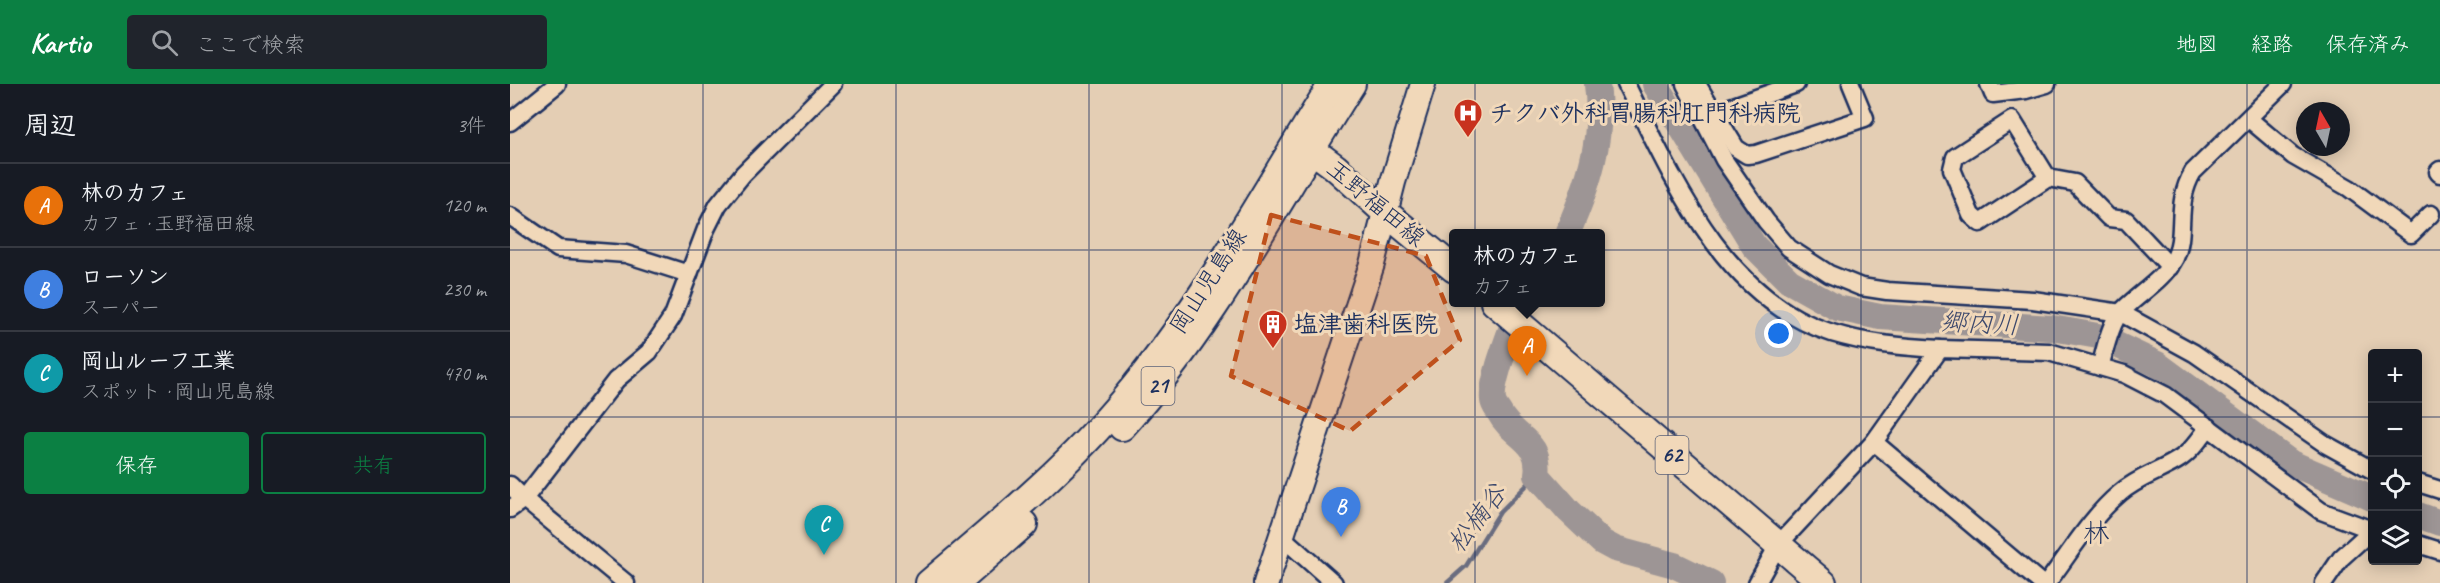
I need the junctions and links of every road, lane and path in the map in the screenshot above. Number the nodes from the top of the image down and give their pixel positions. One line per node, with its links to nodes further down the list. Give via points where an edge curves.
1 (556, 84): 15 (street)
2 (833, 84): 23 (street, via 743,174 718,205)
3 (1423, 84): 18 (street)
4 (1626, 84): 26 (street, via 1678,189 1723,254 1760,293 1794,316 1830,333 1879,345)
5 (1685, 84): 13 (street)
6 (1697, 84): 13 (street)
7 (1796, 84): 13 (street)
8 (1851, 84): 13 (street, via 1864,118 1756,154 1747,155 1736,148)
9 (1989, 84): 10 (street, via 1993,94)
10 (2048, 84)
11 (2283, 84): 14 (street)
12 (1335, 85): 16 (main road, 岡山児島線 / 21)
13 (1707, 115): 25 (street, via 1724,160 1766,221 1789,248 1829,274 1887,291 2033,300)
14 (2249, 119): 19 (street, via 2293,156 2349,188 2411,234); 22 (street, via 2193,172 2186,184 2176,255)
15 (510, 122)
16 (1305, 145): 18 (main road, 玉野福田線); 30 (main road, 岡山児島線 / 21, via 1179,330)
17 (2048, 178): 17 (street, via 1980,223 1971,215 1952,169 1955,157 2012,120); 22 (street, via 2075,183 2109,218 2126,220)
18 (1386, 213): 21 (main road, 玉野福田線); 38 (street)
19 (2431, 214)
20 (510, 216): 23 (street, via 558,249 626,254)
21 (1449, 265)
22 (2170, 267): 25 (street)
23 (689, 274): 35 (street, via 674,316 649,352 616,380)
24 (1508, 315): 39 (main road, 62)
25 (2118, 316): 27 (street); 31 (street, via 2194,353 2325,444)
26 (1940, 349): 27 (street, via 2049,352); 29 (street)
27 (2101, 364): 28 (street, via 2165,395)
28 (2209, 427): 36 (street, via 2320,511); 50 (street, via 2192,450 2139,480 2104,508)
29 (1874, 442): 39 (street); 49 (street)
30 (1087, 454): 43 (main road, 岡山児島線 / 21, via 1041,486); 44 (main road, 岡山児島線 / 21, via 1051,500)
31 (2368, 467)
32 (2422, 484): 34 (street)
33 (510, 485): 35 (street)
34 (2440, 490)
35 (517, 504): 42 (street)
36 (2368, 529)
37 (2368, 534): 51 (street, via 2341,558)
38 (1282, 537): 45 (street); 46 (street)
39 (1778, 545): 47 (street); 48 (main road, 62)
40 (2422, 545): 41 (street)
41 (2440, 551)
42 (626, 583)
43 (929, 583)
44 (957, 583)
45 (1266, 583)
46 (1334, 583)
47 (1757, 583)
48 (1822, 583)
49 (2041, 583)
50 (2047, 583)
51 (2324, 583)

